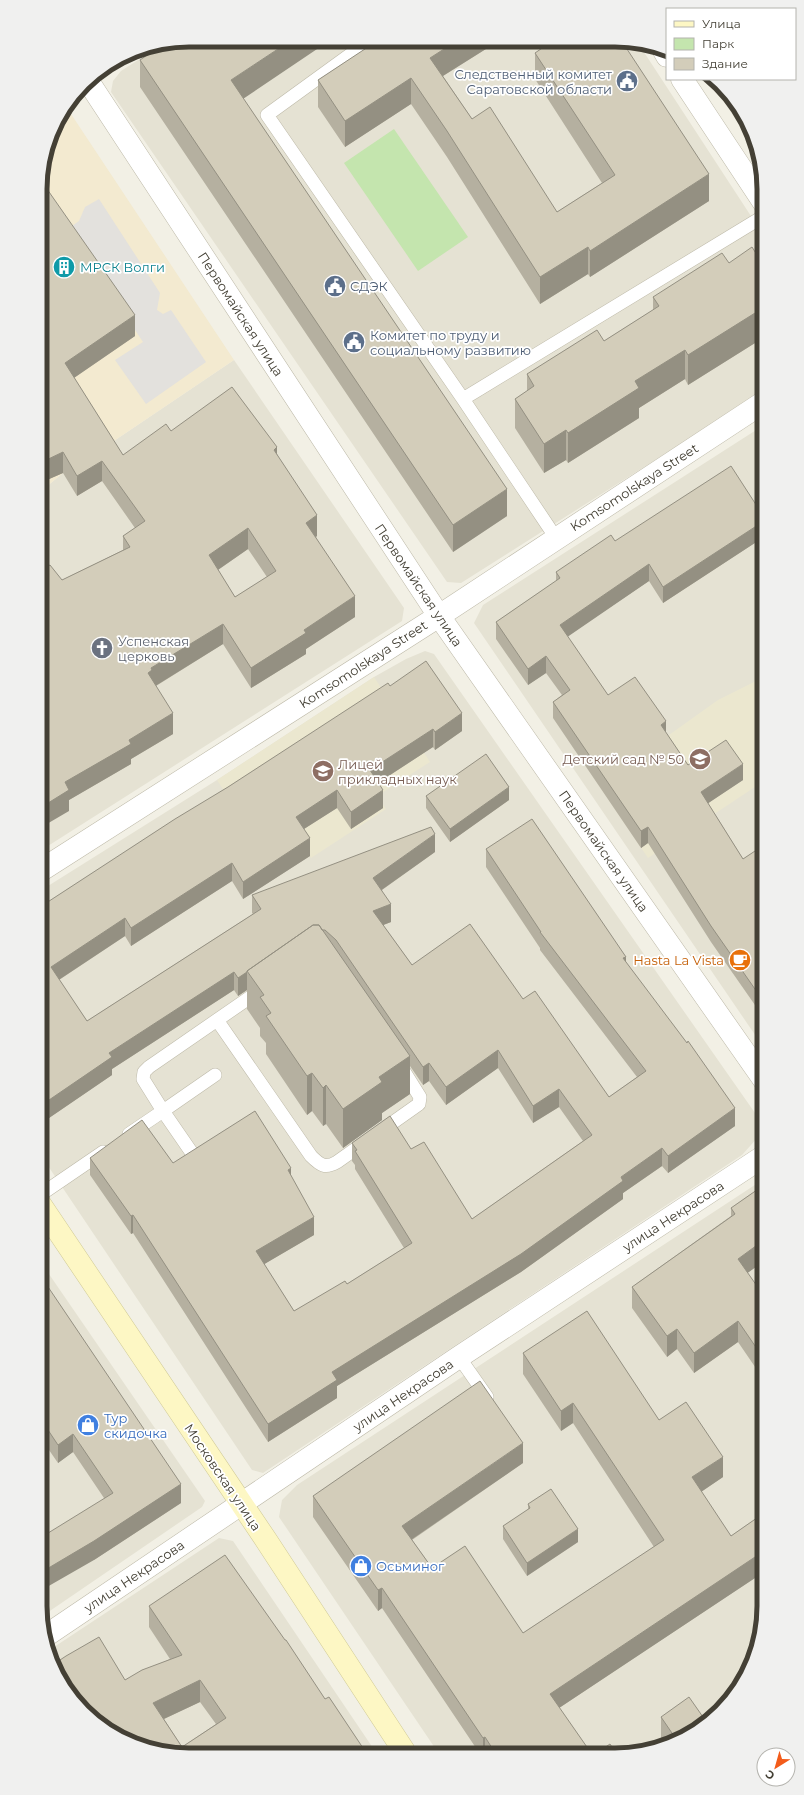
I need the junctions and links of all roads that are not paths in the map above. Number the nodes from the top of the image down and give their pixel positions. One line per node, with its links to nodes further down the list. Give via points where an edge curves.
1 (361, 47): 6 (lane, via 267,115)
2 (683, 80): 4 (street)
3 (92, 86): 9 (street, Первомайская улица)
4 (757, 186)
5 (757, 220): 6 (lane)
6 (463, 399): 8 (lane)
7 (757, 407): 8 (street, Komsomolskaya Street)
8 (556, 538): 9 (street, Komsomolskaya Street)
9 (439, 616): 10 (street, Komsomolskaya Street); 14 (street, Первомайская улица)
10 (47, 866)
11 (276, 980): 12 (lane)
12 (217, 1020): 13 (lane, via 311,1156 320,1165 328,1167 419,1104 420,1097 416,1089); 16 (lane, via 144,1072 145,1086)
13 (394, 1057)
14 (757, 1070)
15 (216, 1075): 16 (lane)
16 (163, 1111): 17 (lane); 19 (lane)
17 (194, 1156)
18 (757, 1161): 21 (street, улица Некрасова)
19 (47, 1190)
20 (47, 1214): 23 (main road, Московская улица)
21 (459, 1357): 22 (lane); 23 (street, улица Некрасова)
22 (495, 1408)
23 (242, 1504): 24 (street, улица Некрасова); 25 (main road, Московская улица)
24 (50, 1633)
25 (402, 1748)

